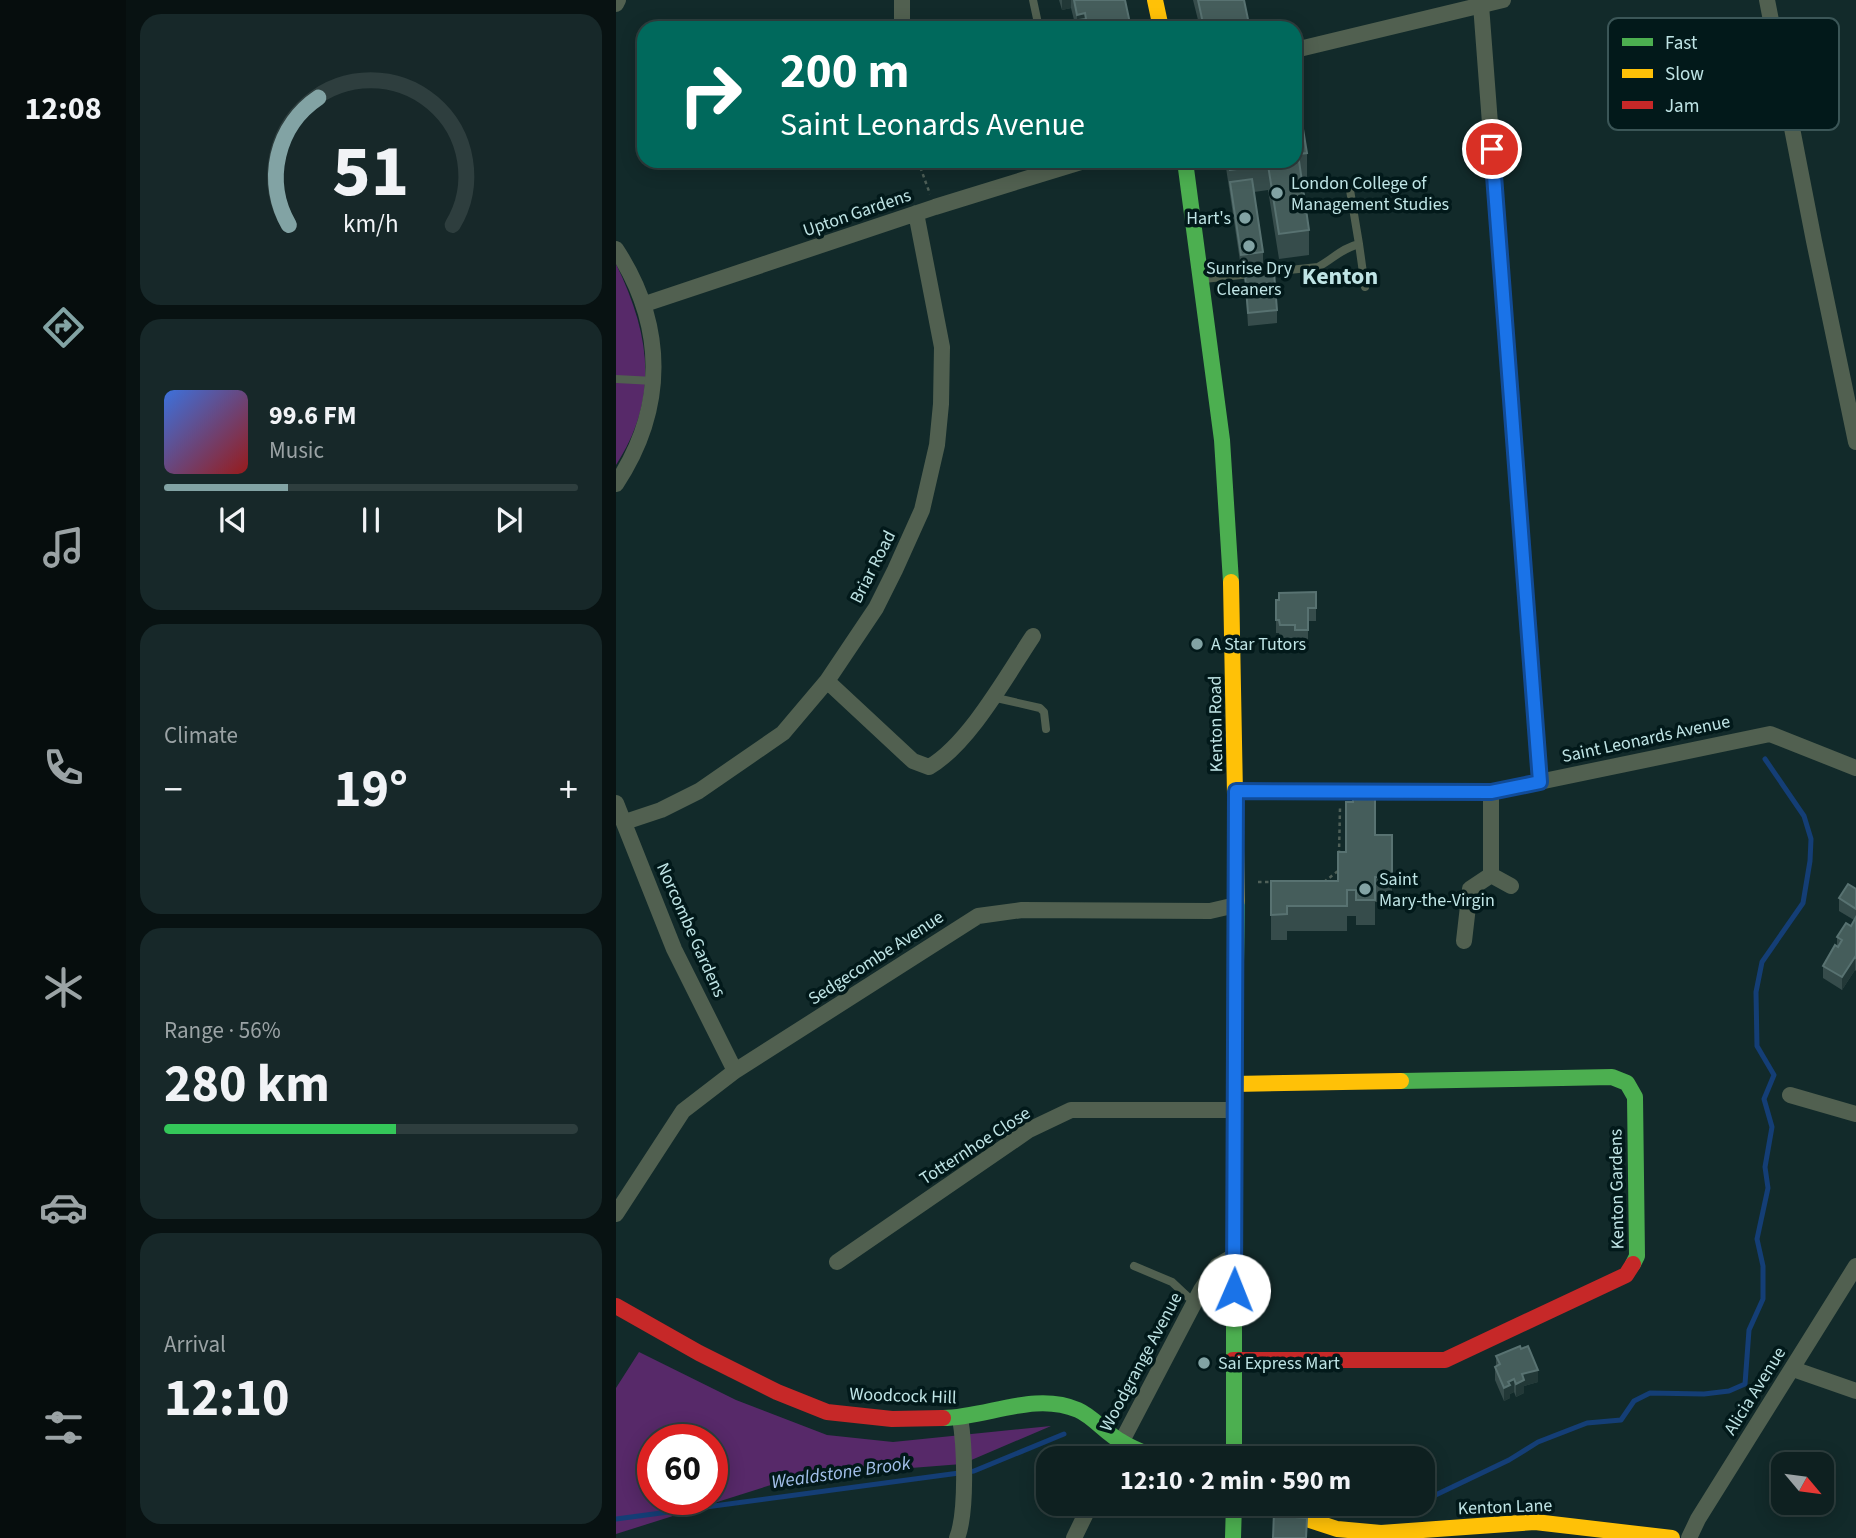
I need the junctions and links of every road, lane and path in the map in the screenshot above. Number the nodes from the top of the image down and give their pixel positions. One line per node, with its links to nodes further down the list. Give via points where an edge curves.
1 (902, 0): 8 (street)
2 (1033, 0): 9 (lane)
3 (1154, 0): 10 (street)
4 (1503, 0): 6 (street)
5 (1768, 0): 7 (street)
6 (1481, 5): 11 (street); 33 (street)
7 (1771, 18)
8 (902, 21)
9 (1038, 21)
10 (1159, 21)
11 (1302, 48)
12 (1793, 130): 26 (street)
13 (921, 168): 17 (path)
14 (1055, 168): 17 (street, Upton Gardens)
15 (1186, 168): 21 (street, Kenton Road)
16 (1349, 184): 19 (lane)
17 (935, 206): 18 (street, Upton Gardens)
18 (916, 214): 23 (street, Upton Gardens); 29 (street, Briar Road, via 942,347 937,445 922,510 895,570 876,608)
19 (1359, 244): 21 (lane, via 1344,248 1318,267); 22 (lane)
20 (616, 249): 23 (street)
21 (1201, 279): 34 (street, Kenton Road, via 1222,440 1233,617)
22 (1365, 287)
23 (645, 304): 25 (street)
24 (616, 379): 25 (lane)
25 (654, 381): 27 (street, via 638,447)
26 (1856, 442)
27 (616, 484)
28 (1033, 636): 30 (street)
29 (827, 681): 30 (street, via 913,761 929,767 960,741); 38 (street, Briar Road, via 783,733 730,770 661,810)
30 (992, 697): 31 (lane, via 1036,706 1044,712)
31 (1046, 729)
32 (1856, 768): 33 (street, Saint Leonards Avenue, via 1770,734)
33 (1540, 782): 36 (street, Saint Leonards Avenue)
34 (1236, 791): 35 (street, Saint Leonards Avenue); 42 (street, Kenton Road)
35 (1341, 792): 36 (street, Saint Leonards Avenue); 39 (path)
36 (1491, 792): 41 (street)
37 (616, 803): 38 (street, Norcombe Gardens)
38 (625, 822): 48 (street, Norcombe Gardens, via 674,949)
39 (1338, 858)
40 (1338, 872): 44 (path)
41 (1492, 876): 45 (street); 47 (street, via 1469,889)
42 (1237, 882): 43 (path); 46 (street, Kenton Road)
43 (1274, 882)
44 (1325, 882)
45 (1511, 886)
46 (1236, 905): 48 (street, Sedgecombe Avenue, via 1210,911 1022,911 978,916); 49 (street, Kenton Road)
47 (1464, 942)
48 (735, 1071): 53 (street, Sedgecombe Avenue, via 683,1111)
49 (1234, 1084): 51 (street, Kenton Road); 60 (street, Kenton Gardens, via 1612,1077 1627,1083 1635,1097 1637,1256 1626,1275 1446,1360)
50 (1790, 1095): 52 (street)
51 (1234, 1110): 54 (street, Kenton Road); 55 (street, Totternhoe Close, via 1071,1110 1029,1130)
52 (1856, 1114)
53 (616, 1214)
54 (1234, 1256): 58 (street, Woodgrange Avenue, via 1217,1266); 60 (street, Kenton Road)
55 (837, 1262)
56 (1133, 1266): 58 (lane, via 1172,1282)
57 (1856, 1266): 61 (street, Alicia Avenue)
58 (1196, 1300): 64 (street, Woodgrange Avenue)
59 (616, 1306): 63 (street, Woodcock Hill, via 699,1353 827,1412 892,1419)
60 (1233, 1360): 67 (street, Kenton Road)
61 (1793, 1368): 62 (street); 76 (street, Alicia Avenue)
62 (1856, 1391)
63 (960, 1418): 64 (street, Woodcock Hill, via 996,1408 1045,1403 1078,1410); 72 (street, via 963,1518)
64 (1121, 1442): 65 (street, Woodgrange Avenue); 66 (street, Woodcock Hill)
65 (1119, 1446)
66 (1130, 1446)
67 (1234, 1446)
68 (1084, 1516): 73 (street)
69 (1234, 1516): 74 (street)
70 (1292, 1516): 71 (street, Kenton Lane)
71 (1337, 1533): 75 (street, Kenton Lane, via 1535,1522)
72 (957, 1538)
73 (1073, 1538)
74 (1233, 1538)
75 (1672, 1538)
76 (1689, 1538)

